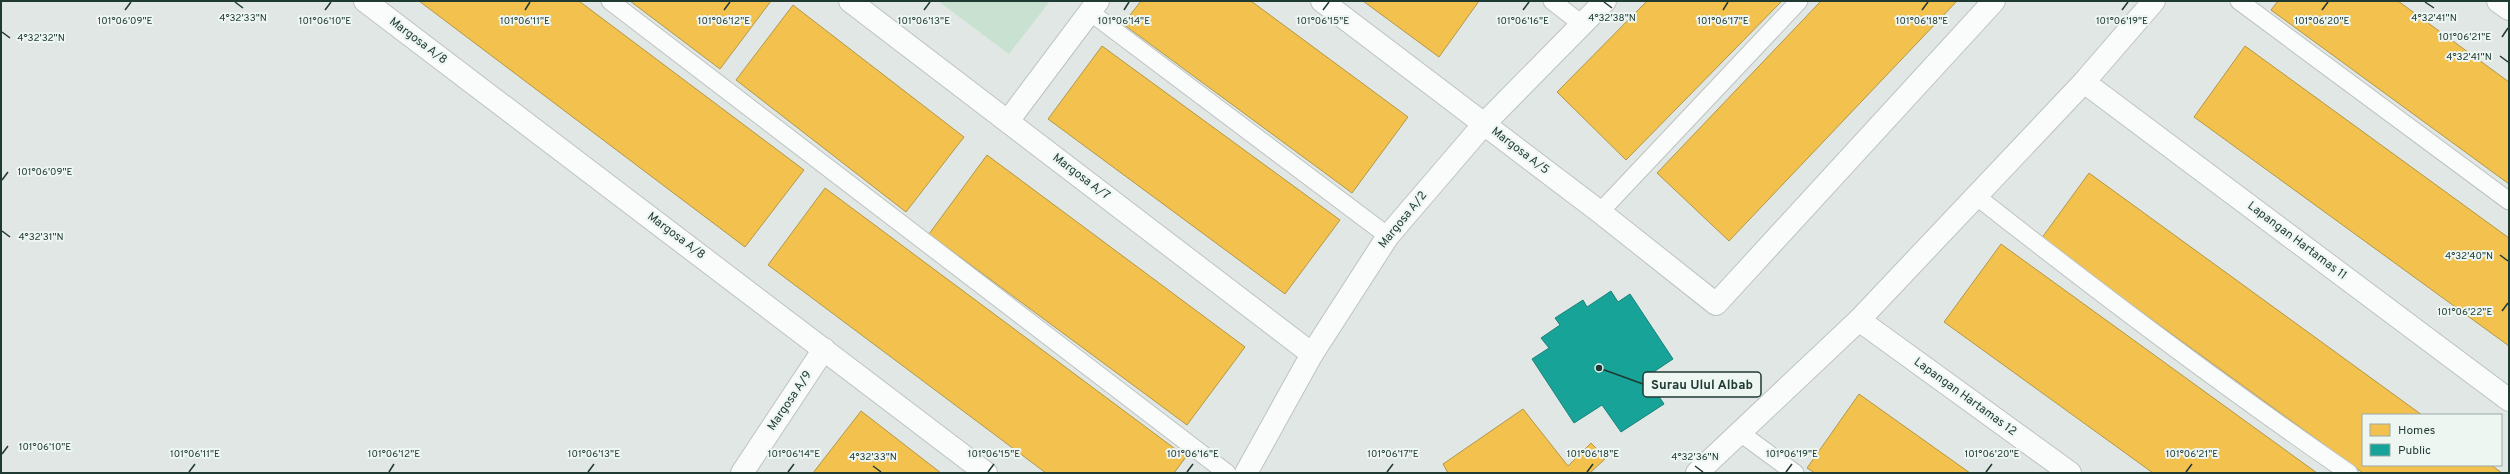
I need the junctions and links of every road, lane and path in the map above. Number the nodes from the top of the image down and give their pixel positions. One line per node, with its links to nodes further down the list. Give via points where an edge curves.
1 (366, 1): 23 (street, Margosa A/8)
2 (610, 1): 29 (lane)
3 (850, 1): 16 (street, Margosa A/7)
4 (1322, 1): 17 (street, Margosa A/5)
5 (1552, 1): 14 (lane)
6 (1605, 1): 14 (street, Margosa A/2)
7 (1799, 1): 20 (lane)
8 (1994, 1): 20 (street, Margosa A/5, via 1716,304)
9 (2154, 1): 15 (street)
10 (2239, 1): 19 (lane)
11 (2498, 1): 13 (street)
12 (1094, 6): 16 (street); 21 (lane)
13 (2509, 9)
14 (1583, 25): 17 (street, Margosa A/2)
15 (2084, 82): 18 (street); 25 (street, Lapangan Hartamas 11)
16 (1008, 121): 24 (street, Margosa A/7)
17 (1484, 124): 20 (street, Margosa A/5); 21 (street, Margosa A/2)
18 (1976, 196): 22 (street); 34 (lane, via 2104,297 2250,405)
19 (2509, 201)
20 (1600, 212)
21 (1388, 236): 24 (street, Margosa A/2)
22 (1860, 320): 26 (street); 33 (street, Lapangan Hartamas 12)
23 (824, 349): 27 (street, Margosa A/9); 28 (street, Margosa A/8)
24 (1312, 354): 30 (street, Margosa A/2)
25 (2509, 400)
26 (1739, 432): 31 (street); 32 (lane)
27 (742, 473)
28 (986, 473)
29 (1227, 473)
30 (1246, 473)
31 (1697, 473)
32 (1795, 473)
33 (2070, 473)
34 (2349, 473)

